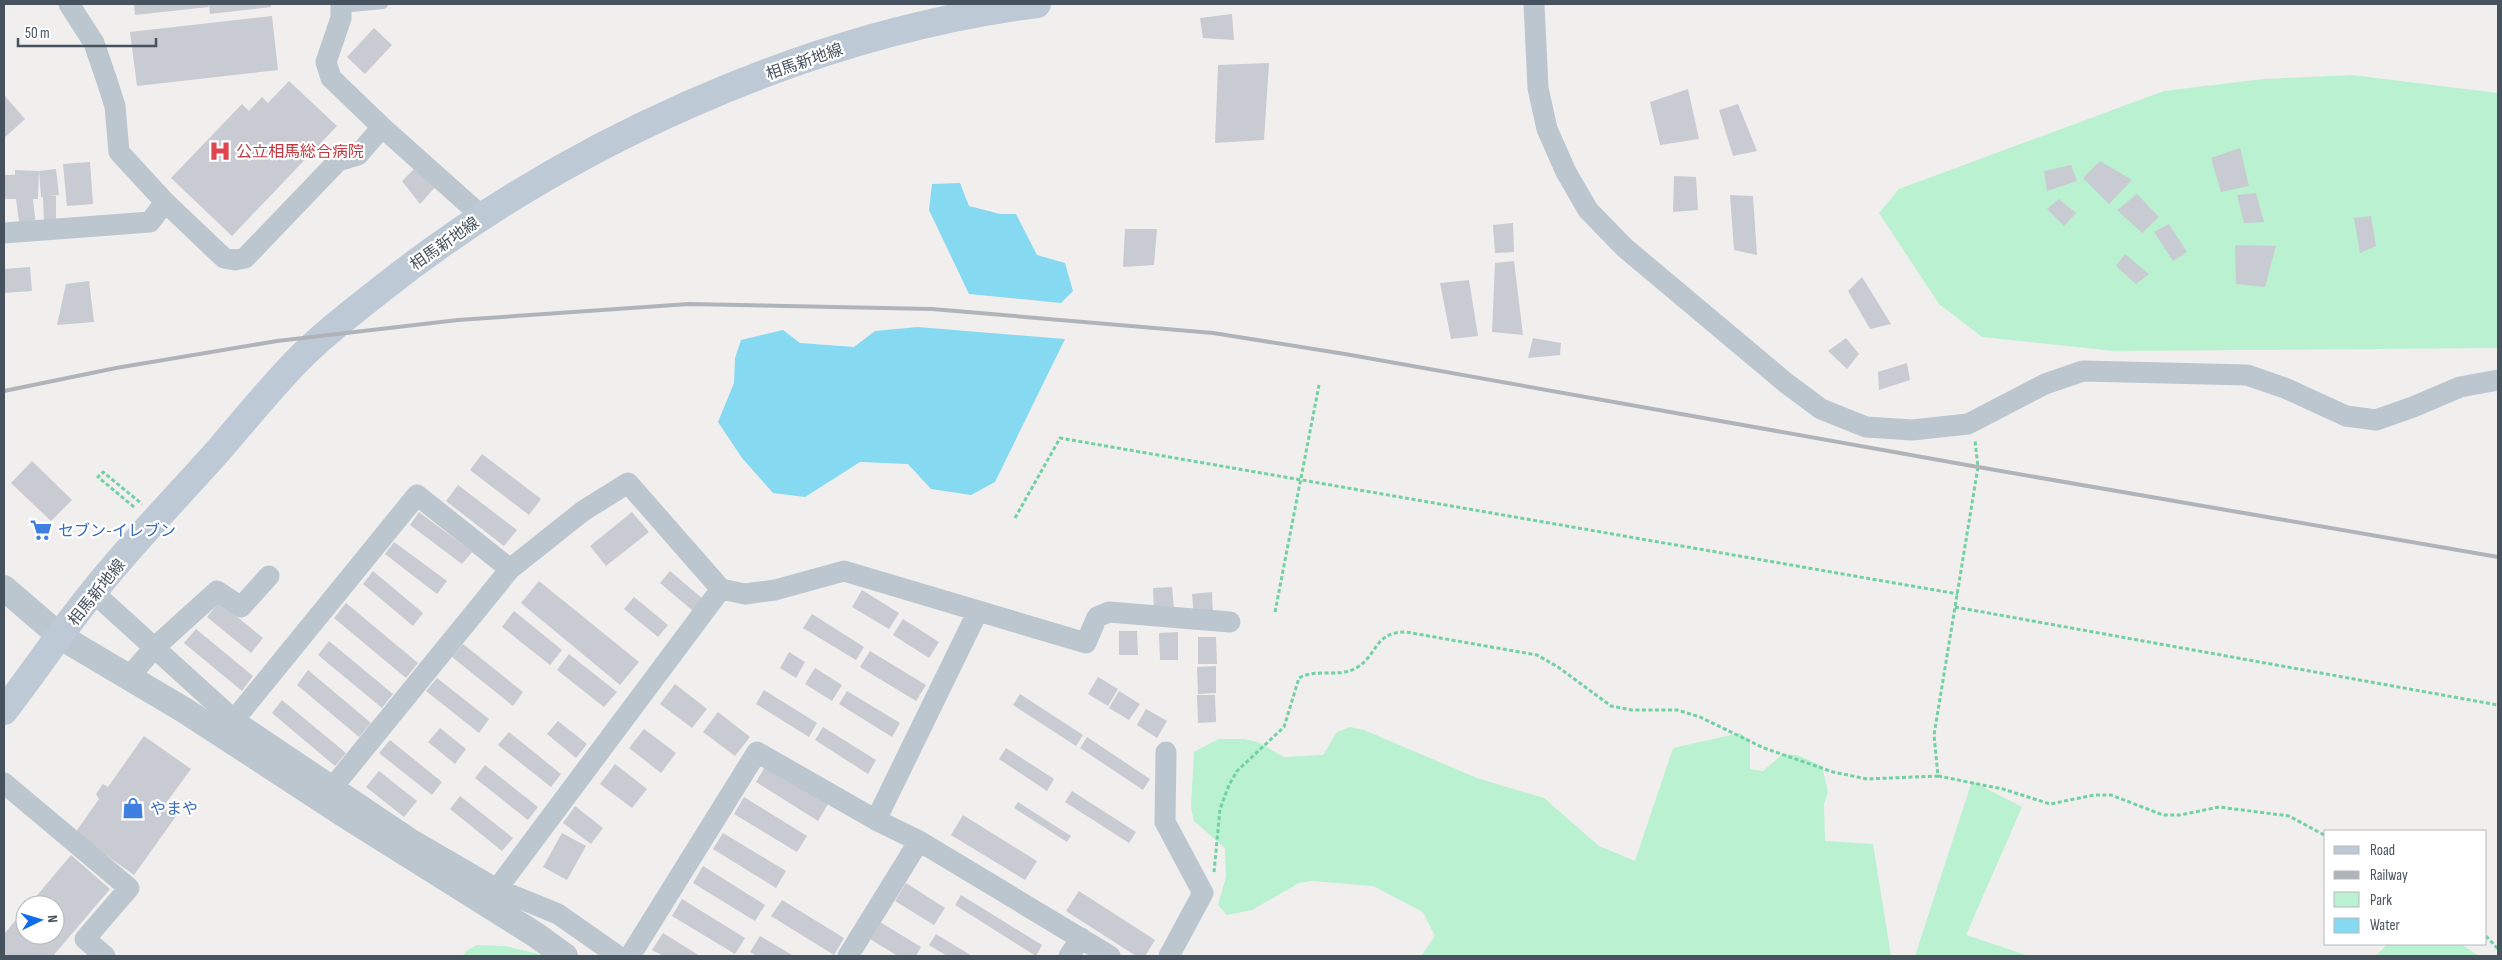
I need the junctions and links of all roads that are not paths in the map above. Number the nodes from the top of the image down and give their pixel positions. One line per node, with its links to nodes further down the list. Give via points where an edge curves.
1 (69, 4): 7 (street, via 94,43 107,81 115,106 119,152)
2 (384, 4): 5 (lane)
3 (1037, 4): 8 (main road, 相馬新地線, via 941,20 867,39 752,79 647,124)
4 (1534, 4): 10 (street, via 1538,88 1547,130 1588,210 1626,248 1786,383 1822,409 1866,427 1912,430 1968,424 2045,384 2083,371 2246,375 2285,388 2346,416 2376,420 2460,386)
5 (341, 6): 6 (street, via 341,18 326,62 331,78)
6 (382, 127): 7 (street, via 358,155 338,161 245,258 224,258); 8 (street)
7 (165, 202): 9 (street, via 150,222)
8 (484, 215): 15 (main road, 相馬新地線, via 428,252 295,362)
9 (4, 233)
10 (2498, 380)
11 (510, 569): 14 (street, via 583,511 628,483); 22 (street, via 417,495); 25 (street)
12 (269, 576): 19 (street, via 241,606 217,591)
13 (4, 588): 18 (street)
14 (721, 589): 16 (street, via 745,594 775,590 844,572); 28 (street)
15 (93, 592): 18 (main road, 相馬新地線); 19 (street)
16 (978, 611): 17 (street, via 1086,643 1097,618 1109,612); 26 (street)
17 (1230, 622)
18 (61, 637): 20 (street); 21 (main road, 相馬新地線)
19 (154, 648): 20 (street); 22 (street)
20 (128, 678): 31 (street, via 184,710)
21 (4, 711)
22 (234, 720): 25 (street)
23 (1166, 752): 37 (street, via 1166,822 1203,893)
24 (4, 783): 30 (street, via 129,888 85,940)
25 (332, 788): 28 (street)
26 (876, 820): 27 (street); 33 (street, via 757,752)
27 (919, 841): 29 (street); 34 (street)
28 (497, 889): 32 (street, via 558,914)
29 (1081, 938): 35 (street); 36 (street)
30 (105, 956)
31 (565, 956)
32 (618, 956)
33 (630, 956)
34 (848, 956)
35 (1069, 956)
36 (1110, 956)
37 (1169, 956)

